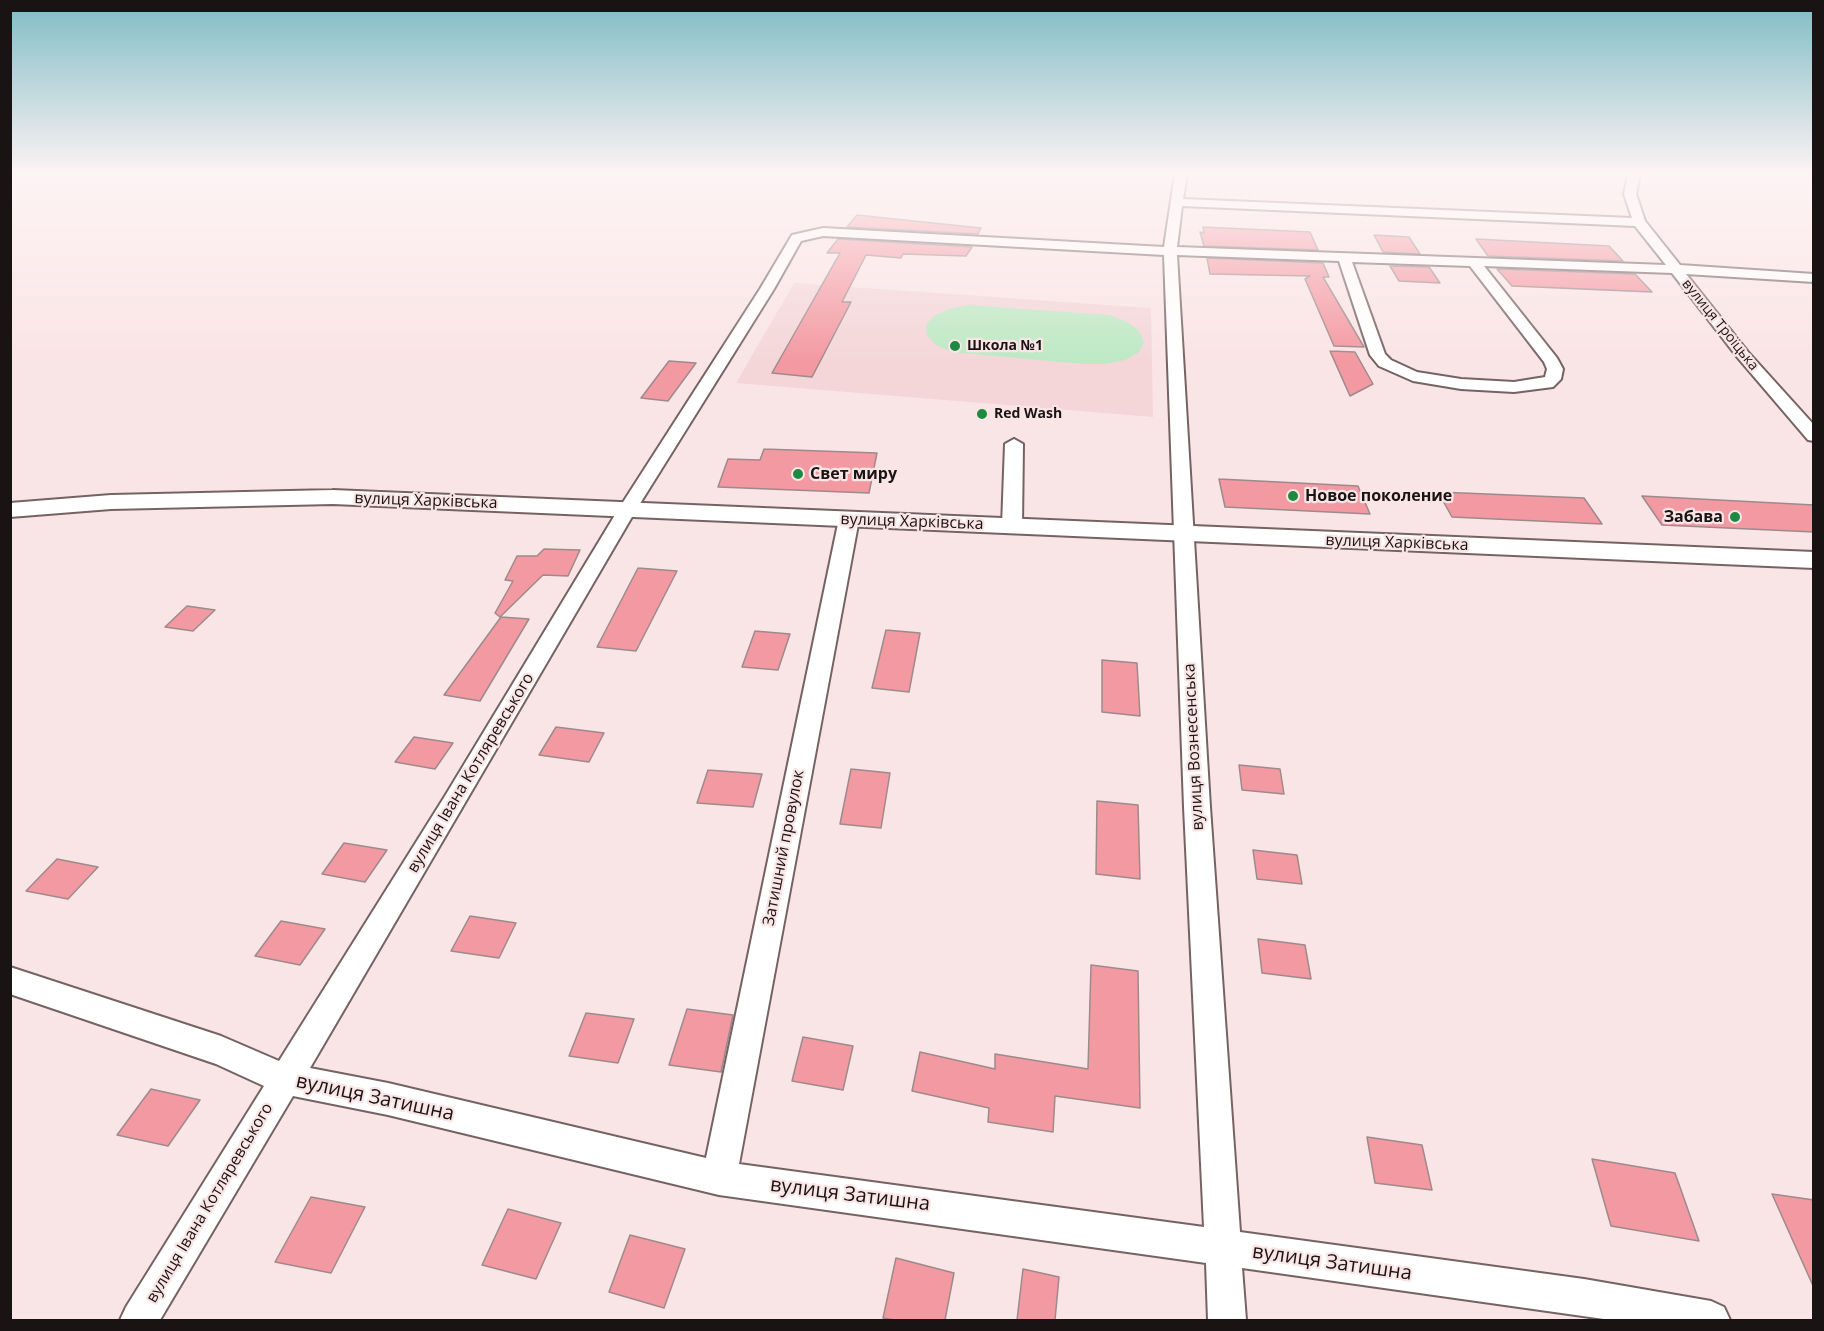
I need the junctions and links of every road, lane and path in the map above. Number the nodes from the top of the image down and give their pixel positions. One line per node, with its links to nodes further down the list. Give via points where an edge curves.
1 (800, 236): 13 (street, вулиця Івана Котляревського)
2 (888, 236): 5 (street, вулиця Івана Котляревського)
3 (1172, 236): 5 (street, вулиця Вознесенська)
4 (1650, 236): 8 (street, вулиця Троїцька)
5 (1170, 251): 6 (street); 16 (street, вулиця Вознесенська)
6 (1344, 257): 7 (street); 7 (street, via 1384,363 1413,376 1461,384 1547,384 1556,369 1552,361)
7 (1474, 262): 8 (street)
8 (1676, 270): 9 (street); 10 (street, вулиця Троїцька)
9 (1814, 278)
10 (1814, 436)
11 (1014, 444): 15 (street)
12 (10, 510): 13 (street, вулиця Харківська, via 259,497)
13 (627, 510): 14 (street, вулиця Харківська); 19 (street, вулиця Івана Котляревського)
14 (849, 519): 15 (street, вулиця Харківська); 20 (street, Затишний провулок)
15 (1012, 526): 16 (street, вулиця Харківська)
16 (1183, 534): 17 (street, вулиця Харківська); 21 (street, вулиця Вознесенська)
17 (1814, 560)
18 (10, 980): 19 (street, вулиця Затишна, via 221,1051)
19 (285, 1079): 20 (street, вулиця Затишна, via 388,1099); 22 (street, вулиця Івана Котляревського)
20 (720, 1178): 21 (street, вулиця Затишна)
21 (1224, 1248): 23 (street, вулиця Вознесенська); 24 (street, вулиця Затишна, via 1584,1297)
22 (139, 1320)
23 (1227, 1320)
24 (1711, 1320)

